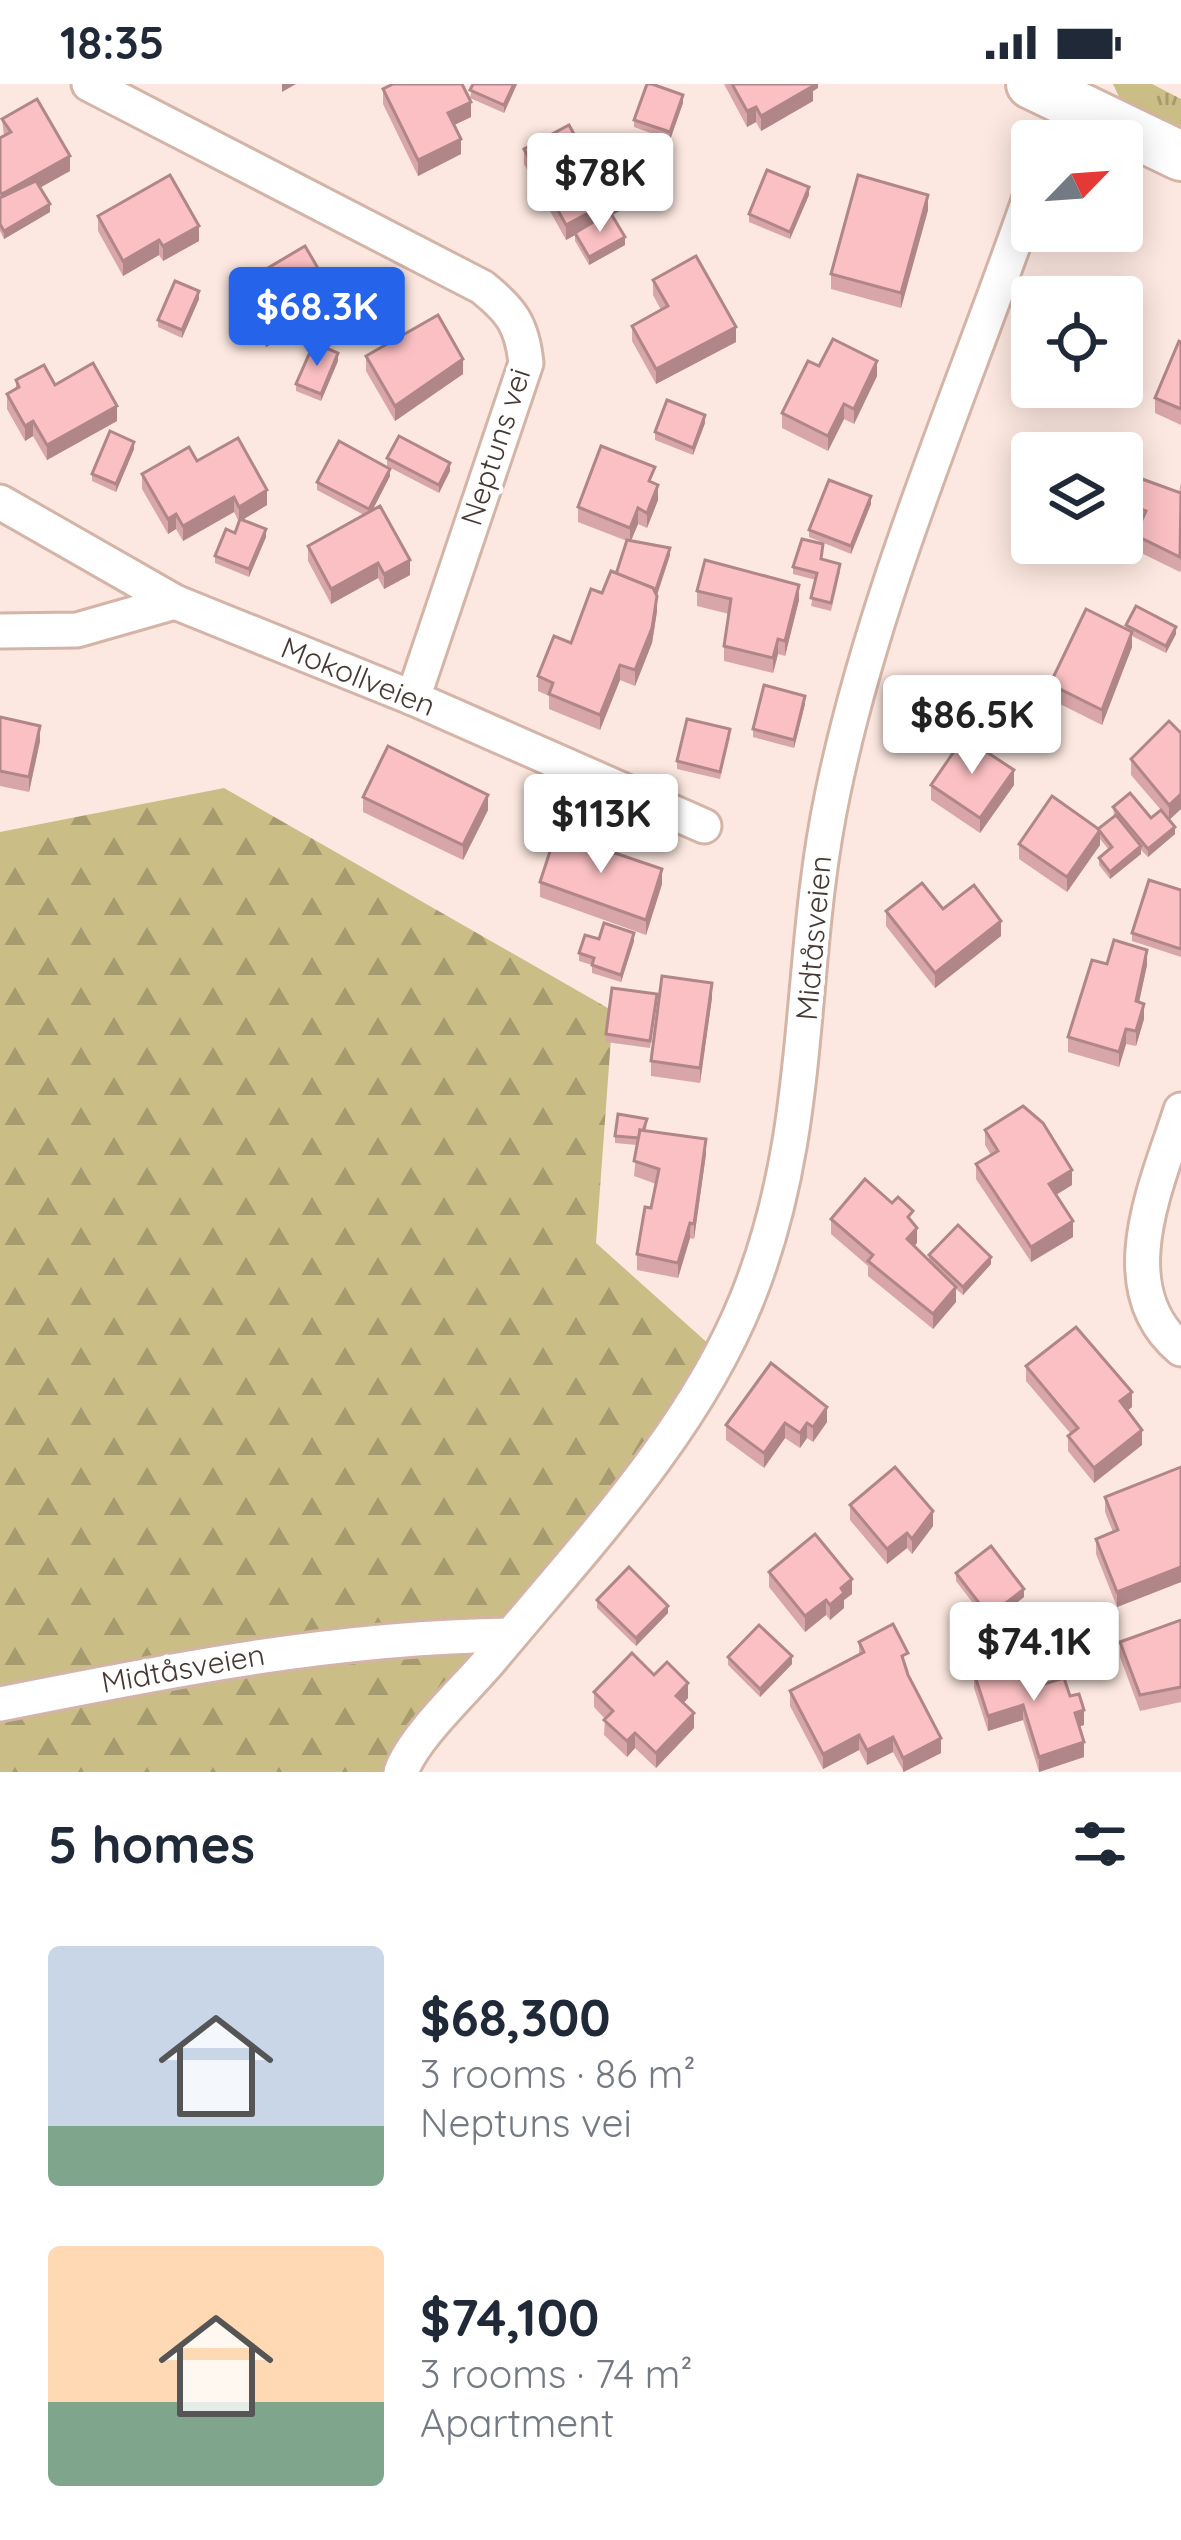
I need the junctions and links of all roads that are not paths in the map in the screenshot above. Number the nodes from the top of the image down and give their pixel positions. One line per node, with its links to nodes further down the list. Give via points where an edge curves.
1 (89, 84): 8 (street, Neptuns vei, via 482,287 523,331 526,363)
2 (1039, 86): 3 (main road)
3 (1181, 156)
4 (1011, 250): 12 (street, Midtåsveien, via 860,667 819,867 799,1108 779,1206 747,1299 694,1401)
5 (0, 502): 6 (street, Mokollveien)
6 (175, 602): 7 (street, via 77,629); 8 (street, Mokollveien)
7 (0, 631)
8 (413, 698): 9 (street, Mokollveien)
9 (704, 826)
10 (1181, 1110): 11 (street, via 1146,1220 1142,1282 1160,1331)
11 (1181, 1349)
12 (511, 1635): 13 (street, Midtåsveien, via 408,1636 254,1655); 14 (street, Midtåsveien)
13 (0, 1703)
14 (401, 1772)

